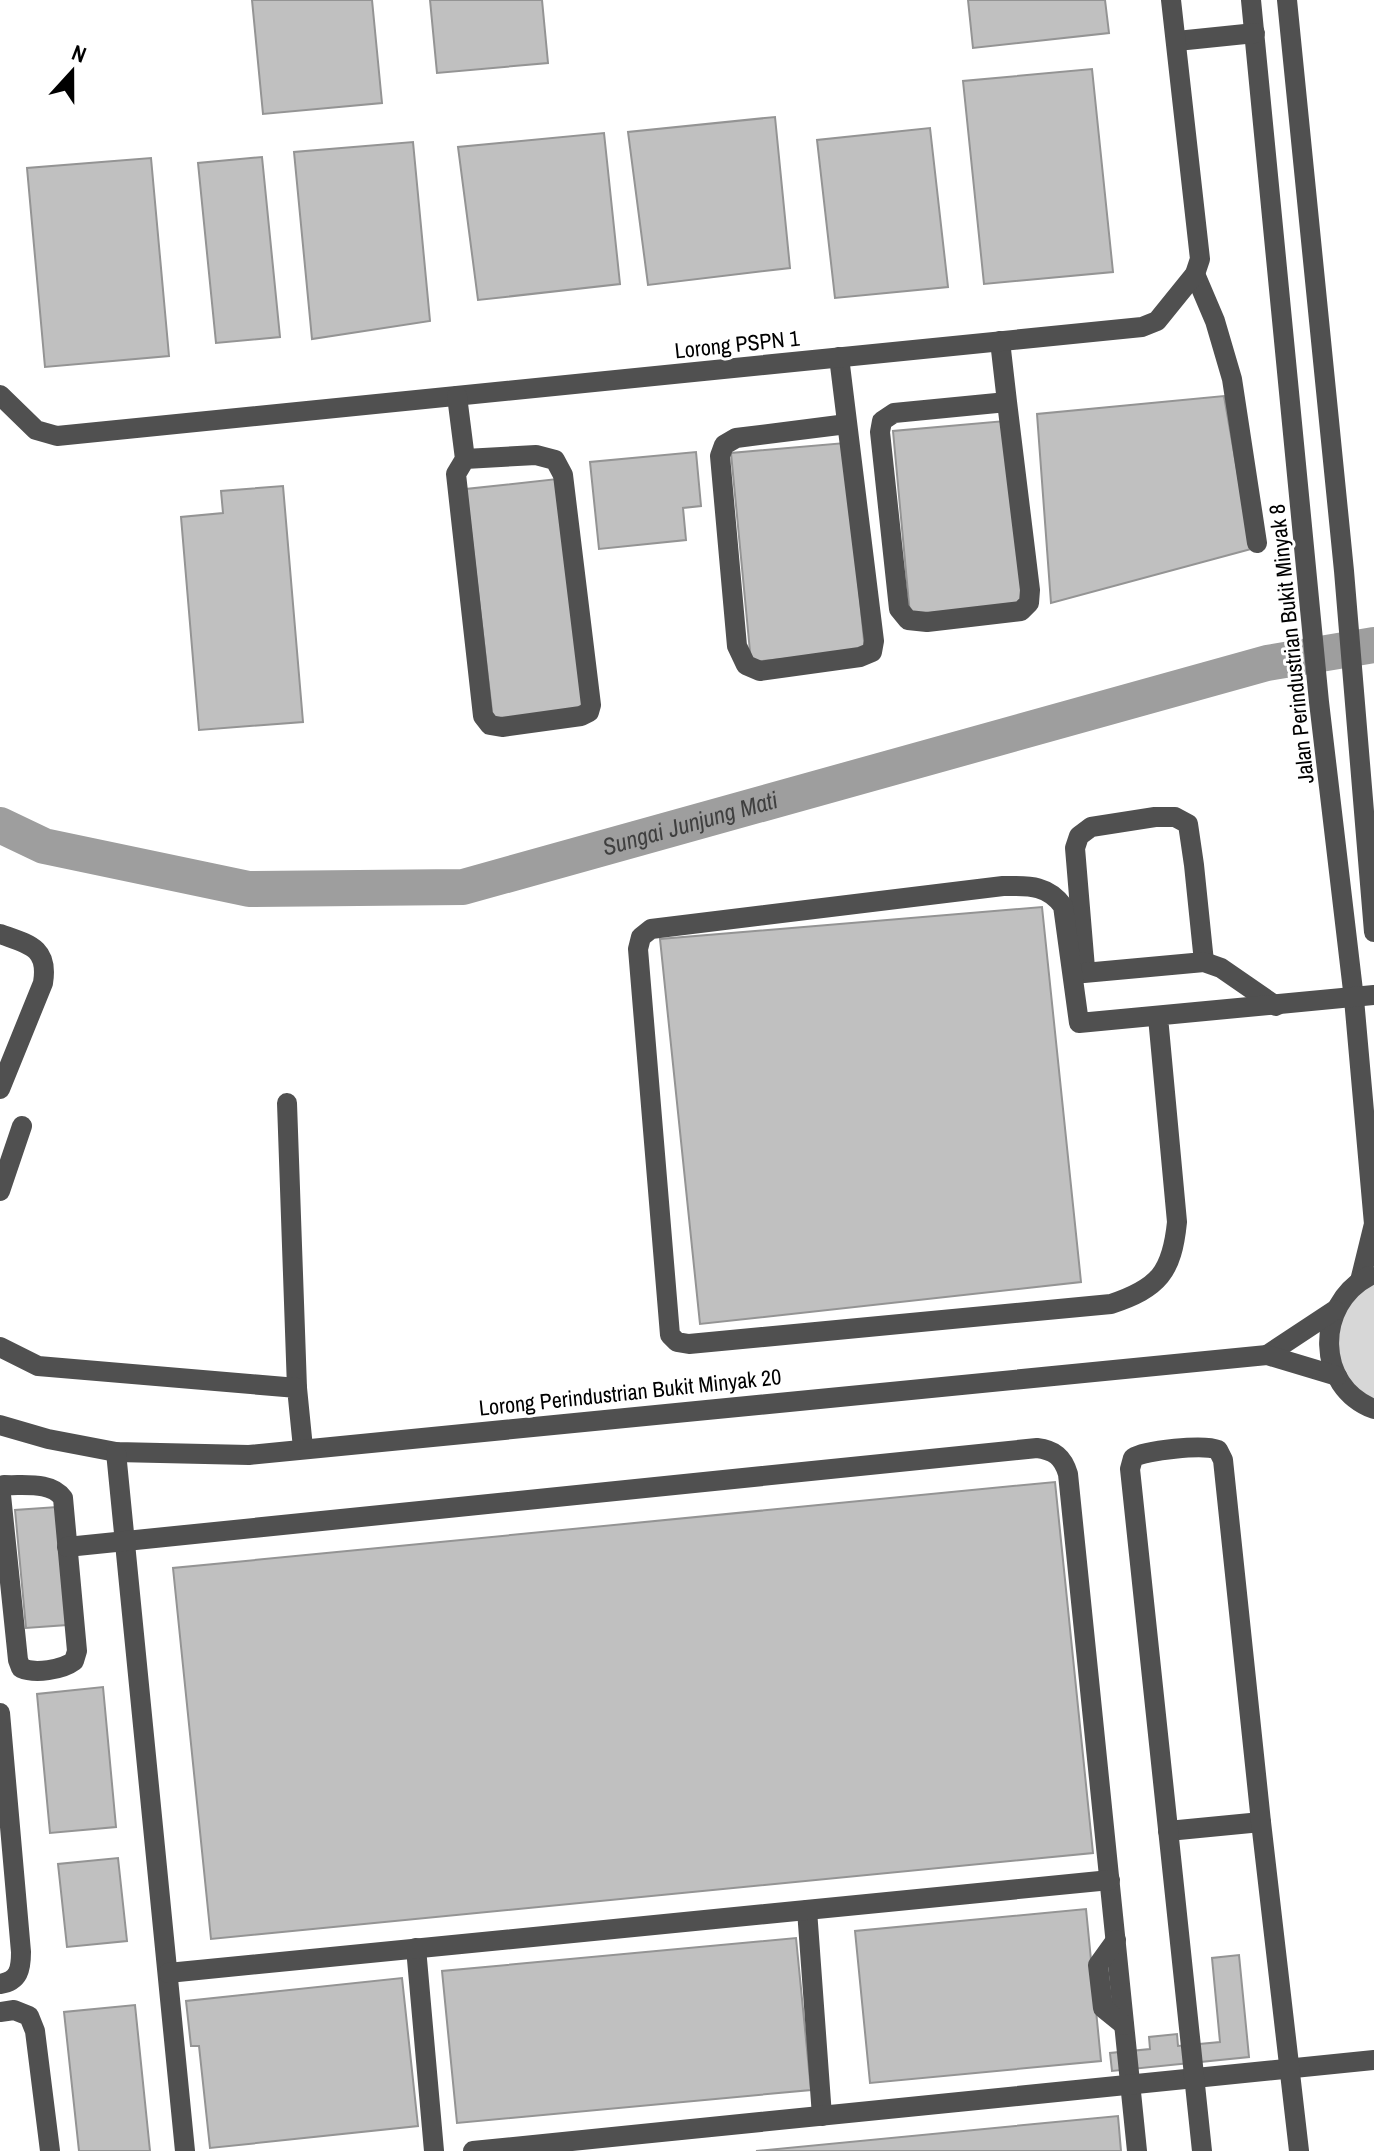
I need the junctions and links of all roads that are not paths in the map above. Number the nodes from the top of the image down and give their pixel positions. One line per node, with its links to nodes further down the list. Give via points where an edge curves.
1 (1171, 0): 5 (street)
2 (1251, 0): 4 (street, Jalan Perindustrian Bukit Minyak 8)
3 (1287, 0): 16 (street)
4 (1255, 33): 5 (street); 20 (street, Jalan Perindustrian Bukit Minyak 8, via 1319,702)
5 (1177, 41): 6 (street, via 1200,259)
6 (1195, 274): 7 (street, Lorong PSPN 1, via 1157,321 1142,327); 14 (street, via 1232,379)
7 (1000, 341): 8 (street, Lorong PSPN 1); 11 (street)
8 (839, 357): 10 (street, Lorong PSPN 1); 12 (street)
9 (0, 395): 10 (street, Lorong PSPN 1, via 36,430 57,436)
10 (457, 396): 13 (street)
11 (1007, 402): 11 (street, via 1029,603 1021,611 908,620 899,609 882,421 894,413)
12 (847, 424): 12 (street, via 872,652 760,671 746,665 737,646 720,456 724,445 736,438)
13 (465, 459): 13 (street, via 456,474 483,716 490,725 502,727 581,716 591,705 563,475 555,460 536,455)
14 (1257, 543)
15 (1073, 925): 18 (street, via 1079,836 1091,827 1175,817 1188,824); 19 (street); 22 (street, via 1055,895 1035,887 1003,886 651,929 641,937 670,1335 689,1344 1111,1304 1138,1295 1168,1263 1177,1222)
16 (1374, 932)
17 (0, 934): 23 (street, via 34,946 46,968)
18 (1204, 962): 19 (street); 21 (street)
19 (1079, 973): 22 (street, via 1079,1023)
20 (1364, 997): 21 (street); 27 (street, Jalan Perindustrian Bukit Minyak 8, via 1374,1224)
21 (1276, 1006): 22 (street)
22 (1158, 1017)
23 (0, 1089)
24 (287, 1103): 32 (street)
25 (22, 1126): 26 (street)
26 (0, 1191)
27 (1367, 1277): 28 (street)
28 (1335, 1310): 30 (street); 31 (street, via 1329,1355)
29 (0, 1347): 32 (street, via 38,1366)
30 (1267, 1355): 31 (street); 35 (street, Lorong Perindustrian Bukit Minyak 20)
31 (1337, 1376): 33 (street, via 1350,1394)
32 (297, 1388): 35 (street)
33 (1374, 1409)
34 (0, 1425): 36 (street, Lorong Perindustrian Bukit Minyak 20)
35 (303, 1448): 36 (street, Lorong Perindustrian Bukit Minyak 20, via 249,1455)
36 (116, 1452): 37 (street)
37 (124, 1541): 38 (street); 42 (street, via 1048,1449 1058,1454 1068,1474); 45 (street)
38 (67, 1547): 38 (street, via 77,1656 64,1667 28,1671 18,1660 1,1488 57,1490 63,1498)
39 (0, 1713): 46 (street, via 21,1952 18,1975)
40 (1261, 1822): 41 (street); 41 (street, via 1223,1460 1218,1450 1207,1447 1143,1453 1130,1463); 49 (street)
41 (1168, 1831): 50 (street)
42 (1110, 1880): 43 (street); 51 (street)
43 (807, 1910): 44 (street); 52 (street)
44 (416, 1948): 45 (street); 55 (street)
45 (168, 1973): 54 (street)
46 (0, 1984)
47 (0, 2012): 53 (street, via 29,2016 35,2031)
48 (1374, 2060): 49 (street)
49 (1291, 2068): 50 (street); 59 (street)
50 (1194, 2078): 51 (street); 58 (street)
51 (1130, 2085): 52 (street); 57 (street)
52 (822, 2116): 56 (street)
53 (50, 2151)
54 (185, 2151)
55 (434, 2151)
56 (473, 2151)
57 (1137, 2151)
58 (1202, 2151)
59 (1299, 2151)

